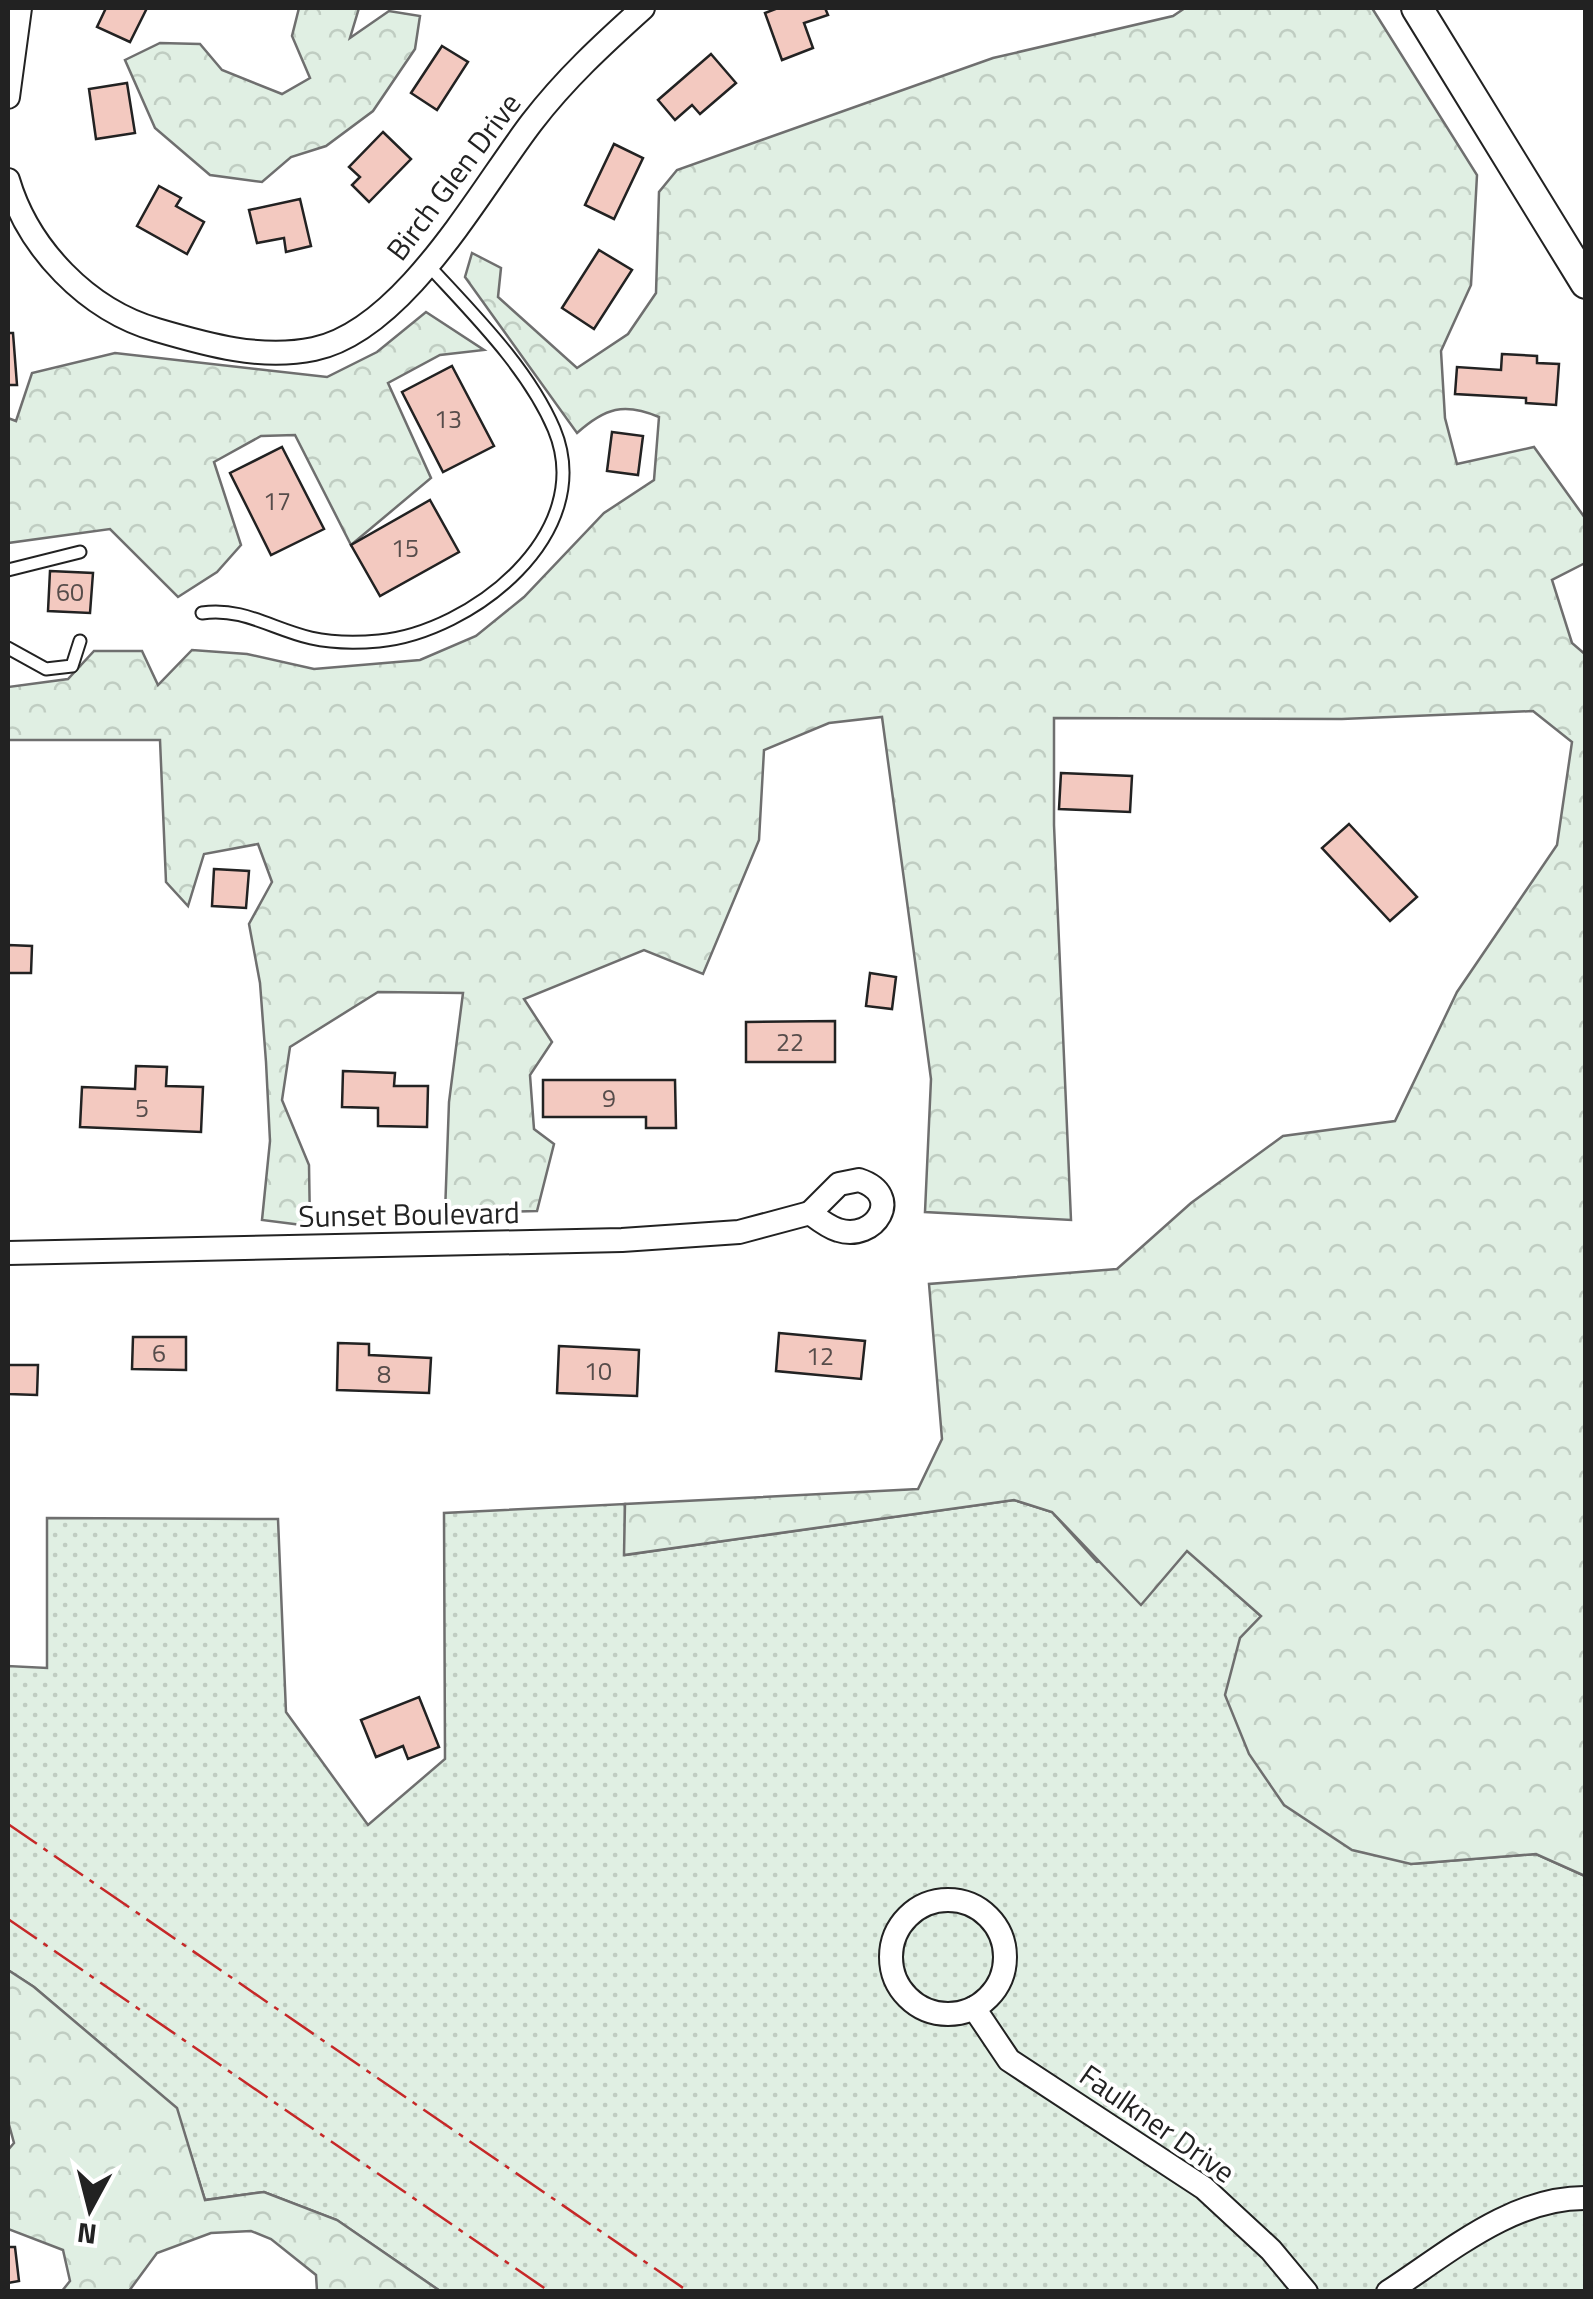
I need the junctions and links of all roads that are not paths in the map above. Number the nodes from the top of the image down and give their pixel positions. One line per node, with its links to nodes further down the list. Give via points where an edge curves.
1 (20, 8): 4 (street)
2 (643, 8): 6 (street, Birch Glen Drive, via 583,61 532,121)
3 (1418, 8): 7 (street)
4 (8, 97)
5 (8, 180): 6 (street, Birch Glen Drive, via 34,240 74,282 145,326 219,348 316,349 344,337)
6 (429, 266): 10 (lane, via 480,322 554,431 561,461 558,497 530,556 478,608 418,636 340,642 228,609)
7 (1586, 283)
8 (80, 552): 9 (lane)
9 (8, 570)
10 (202, 614)
11 (80, 641): 12 (lane, via 72,666 46,669)
12 (8, 648)
13 (810, 1213): 14 (street, Sunset Boulevard, via 739,1232 622,1240)
14 (8, 1254)
15 (974, 2008): 15 (street, via 931,2012 898,1985 893,1943 918,1908 962,1901 998,1928 1004,1974); 17 (street, Faulkner Drive, via 1009,2060 1204,2188)
16 (1586, 2198): 18 (street, via 1550,2198 1504,2218)
17 (1306, 2292)
18 (1388, 2292)

